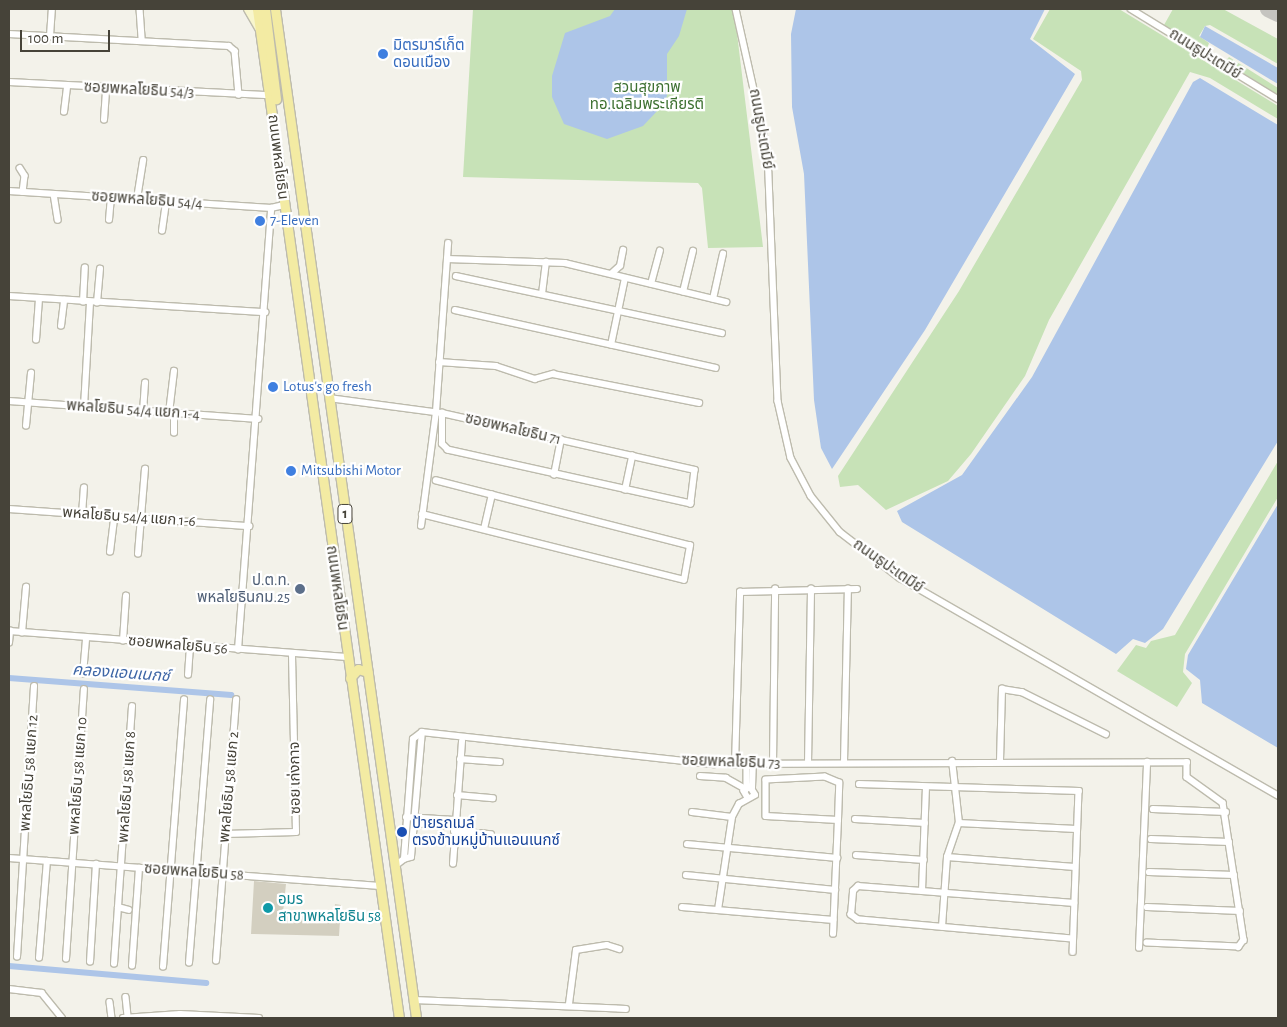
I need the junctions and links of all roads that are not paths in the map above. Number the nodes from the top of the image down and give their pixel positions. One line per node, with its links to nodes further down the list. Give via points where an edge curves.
1 (52, 9): 11 (street)
2 (140, 9): 12 (street)
3 (248, 9): 9 (main road)
4 (257, 9): 9 (main road, ถนนพหลโยธิน / 1)
5 (265, 9): 21 (main road, via 272,59)
6 (275, 9): 30 (main road, ถนนพหลโยธิน / 1)
7 (736, 9): 143 (street, ถนนธูปะเตมีย์, via 768,152 778,401 791,458 810,496 840,532 900,578)
8 (1131, 9): 18 (street, ถนนธูปะเตมีย์)
9 (260, 30): 17 (main road, ถนนพหลโยธิน / 1)
10 (9, 34): 11 (street)
11 (50, 36): 12 (street)
12 (142, 41): 16 (street, via 232,47)
13 (9, 82): 14 (street, ซอยพหลโยธิน 54/3)
14 (67, 86): 15 (street, ซอยพหลโยธิน 54/3); 19 (street)
15 (106, 88): 16 (street, ซอยพหลโยธิน 54/3); 20 (street)
16 (239, 95): 17 (street, ซอยพหลโยธิน 54/3)
17 (270, 95): 21 (main road, ถนนพหลโยธิน / 1)
18 (1278, 100)
19 (64, 112)
20 (104, 120)
21 (274, 124): 31 (main road, ถนนพหลโยธิน / 1)
22 (143, 160): 28 (street)
23 (20, 168): 25 (street, via 24,173)
24 (9, 191): 25 (street, ซอยพหลโยธิน 54/4)
25 (23, 192): 26 (street, ซอยพหลโยธิน 54/4)
26 (54, 194): 27 (street, ซอยพหลโยธิน 54/4); 33 (street)
27 (110, 198): 28 (street, ซอยพหลโยธิน 54/4); 34 (street)
28 (137, 199): 29 (street, ซอยพหลโยธิน 54/4)
29 (166, 201): 32 (street, ซอยพหลโยธิน 54/4); 35 (street)
30 (302, 204): 31 (main road); 70 (main road, ถนนพหลโยธิน / 1)
31 (284, 205): 32 (street, ซอยพหลโยธิน 54/4); 113 (main road, ถนนพหลโยธิน / 1)
32 (271, 208): 60 (street)
33 (58, 220)
34 (109, 220)
35 (162, 231)
36 (448, 243): 41 (street)
37 (623, 250): 45 (street, via 620,266)
38 (660, 251): 48 (street)
39 (693, 251): 49 (street)
40 (724, 254): 53 (street)
41 (447, 259): 42 (street); 65 (street)
42 (546, 262): 45 (street); 50 (street)
43 (85, 268): 55 (street)
44 (100, 269): 57 (street)
45 (611, 274): 47 (street)
46 (456, 276): 50 (street)
47 (625, 278): 48 (street); 59 (street)
48 (651, 284): 49 (street)
49 (683, 292): 53 (street)
50 (542, 294): 59 (street)
51 (9, 296): 52 (street)
52 (39, 299): 54 (street); 63 (street)
53 (713, 299): 56 (street)
54 (64, 300): 55 (street); 61 (street)
55 (83, 302): 57 (street)
56 (726, 302)
57 (94, 303): 60 (street); 74 (street)
58 (455, 310): 64 (street)
59 (618, 311): 62 (street); 64 (street)
60 (266, 312): 78 (street)
61 (61, 326)
62 (722, 333)
63 (36, 340)
64 (611, 345): 66 (street)
65 (439, 362): 73 (street, via 496,366 535,379 553,374); 76 (street)
66 (716, 368)
67 (174, 371): 77 (street)
68 (31, 374): 72 (street)
69 (145, 383): 75 (street)
70 (329, 398): 76 (street, ซอยพหลโยธิน 71); 114 (main road, ถนนพหลโยธิน / 1)
71 (9, 401): 72 (street, พหลโยธิน 54/4 แยก 1-4)
72 (27, 403): 74 (street, พหลโยธิน 54/4 แยก 1-4); 79 (street)
73 (699, 403)
74 (84, 407): 75 (street, พหลโยธิน 54/4 แยก 1-4)
75 (143, 412): 77 (street, พหลโยธิน 54/4 แยก 1-4)
76 (439, 412): 81 (street, ซอยพหลโยธิน 71); 84 (street, via 444,449); 91 (street)
77 (171, 413): 78 (street, พหลโยธิน 54/4 แยก 1-4); 80 (street)
78 (258, 419): 94 (street)
79 (26, 426)
80 (174, 433)
81 (561, 440): 82 (street, ซอยพหลโยธิน 71); 84 (street)
82 (632, 456): 87 (street); 87 (street, ซอยพหลโยธิน 71, via 695,470 697,479 688,506)
83 (145, 469): 93 (street)
84 (554, 475): 87 (street)
85 (436, 481): 88 (street)
86 (84, 488): 90 (street)
87 (625, 490)
88 (492, 495): 96 (street); 96 (street, via 690,546 684,580)
89 (9, 509): 90 (street, พหลโยธิน 54/4 แยก 1-6)
90 (82, 514): 92 (street, พหลโยธิน 54/4 แยก 1-6)
91 (422, 514): 95 (street); 96 (street)
92 (114, 517): 93 (street, พหลโยธิน 54/4 แยก 1-6); 97 (street)
93 (141, 518): 94 (street, พหลโยธิน 54/4 แยก 1-6); 98 (street)
94 (249, 526): 111 (street)
95 (421, 526)
96 (484, 529)
97 (110, 552)
98 (138, 554)
99 (26, 587): 106 (street)
100 (848, 588): 102 (street); 103 (street); 131 (street)
101 (775, 589): 102 (street); 134 (street); 135 (street, via 740,592)
102 (811, 589): 133 (street)
103 (857, 589)
104 (126, 596): 108 (street)
105 (9, 631): 106 (street, ซอยพหลโยธิน 56); 109 (street)
106 (22, 633): 107 (street, ซอยพหลโยธิน 56)
107 (86, 638): 108 (street, ซอยพหลโยธิน 56); 115 (street)
108 (123, 641): 110 (street, ซอยพหลโยธิน 56)
109 (9, 643)
110 (190, 646): 111 (street, ซอยพหลโยธิน 56); 116 (street)
111 (238, 650): 112 (street, ซอยพหลโยธิน 56)
112 (292, 654): 113 (street, ซอยพหลโยธิน 56); 160 (street, ซอย เก่งกาจ, via 296,832)
113 (347, 657): 117 (main road, ถนนพหลโยธิน / 1)
114 (368, 672): 117 (main road, via 355,670); 178 (main road, ถนนพหลโยธิน / 1)
115 (83, 674)
116 (188, 675)
117 (350, 678): 188 (main road, ถนนพหลโยธิน / 1)
118 (34, 687): 170 (street, พหลโยธิน 58 แยก 12)
119 (84, 690): 174 (street, พหลโยธิน 58 แยก 10)
120 (184, 700): 181 (street)
121 (210, 700): 182 (street)
122 (236, 700): 160 (street, พหลโยธิน 58 แยก 2)
123 (132, 707): 177 (street, พหลโยธิน 58 แยก 8)
124 (422, 732): 135 (street, ซอยพหลโยธิน 73); 152 (street, via 413,739); 154 (street)
125 (1106, 734): 129 (street, via 1022,692 1002,689)
126 (462, 741): 127 (street)
127 (460, 758): 130 (street); 144 (street)
128 (952, 761): 129 (street, ซอยพหลโยธิน 73); 131 (street, ซอยพหลโยธิน 73); 141 (street)
129 (1000, 761): 132 (street, ซอยพหลโยธิน 73)
130 (500, 762)
131 (844, 762): 133 (street, ซอยพหลโยธิน 73)
132 (1147, 762): 150 (street, ซอยพหลโยธิน 73, via 1187,762 1187,777 1218,797); 204 (street)
133 (808, 763): 134 (street, ซอยพหลโยธิน 73)
134 (773, 764): 136 (street, ซอยพหลโยธิน 73)
135 (735, 765): 136 (street, ซอยพหลโยธิน 73)
136 (750, 765): 139 (street)
137 (700, 776): 139 (street, via 726,778)
138 (860, 784): 140 (street)
139 (748, 788): 145 (street); 147 (street)
140 (926, 788): 141 (street); 156 (street)
141 (954, 788): 157 (street); 159 (street, via 1079,791)
142 (765, 793): 145 (street); 155 (street, via 766,816); 155 (street, via 766,780 770,777 836,779)
143 (1278, 794)
144 (457, 795): 146 (street); 158 (street)
145 (755, 795): 147 (street)
146 (493, 798)
147 (748, 798): 151 (street)
148 (1153, 809): 150 (street)
149 (692, 812): 151 (street)
150 (1226, 812): 163 (street)
151 (732, 817): 165 (street)
152 (406, 819): 154 (street); 171 (street)
153 (855, 819): 156 (street)
154 (415, 820): 158 (street); 171 (street, via 411,856)
155 (838, 820): 169 (street)
156 (925, 823): 172 (street)
157 (959, 823): 159 (street); 167 (street)
158 (454, 825): 161 (street); 176 (street)
159 (1076, 829): 179 (street)
160 (225, 834): 184 (street, พหลโยธิน 58 แยก 2)
161 (490, 834)
162 (1151, 839): 163 (street)
163 (1229, 842): 186 (street)
164 (687, 844): 165 (street)
165 (727, 849): 169 (street); 187 (street)
166 (856, 855): 172 (street)
167 (947, 856): 179 (street); 191 (street)
168 (9, 858): 170 (street, ซอยพหลโยธิน 58)
169 (836, 858): 189 (street)
170 (23, 859): 173 (street, ซอยพหลโยธิน 58); 207 (street, พหลโยธิน 58 แยก 12)
171 (404, 859): 178 (street)
172 (924, 860): 190 (street)
173 (46, 861): 174 (street, ซอยพหลโยธิน 58); 208 (street)
174 (72, 863): 175 (street, ซอยพหลโยธิน 58); 209 (street, พหลโยธิน 58 แยก 10)
175 (96, 864): 177 (street, ซอยพหลโยธิน 58); 211 (street)
176 (453, 864)
177 (121, 866): 180 (street, ซอยพหลโยธิน 58); 193 (street, พหลโยธิน 58 แยก 8)
178 (395, 866): 218 (main road, ถนนพหลโยธิน / 1)
179 (1075, 867): 192 (street)
180 (139, 868): 181 (street, ซอยพหลโยธิน 58); 214 (street)
181 (171, 870): 182 (street, ซอยพหลโยธิน 58); 215 (street)
182 (196, 872): 184 (street, ซอยพหลโยธิน 58); 212 (street)
183 (1149, 872): 186 (street)
184 (222, 874): 188 (street, ซอยพหลโยธิน 58); 210 (street, พหลโยธิน 58 แยก 2)
185 (686, 875): 187 (street)
186 (1234, 875): 198 (street)
187 (722, 879): 189 (street); 197 (street)
188 (380, 886): 227 (main road, ถนนพหลโยธิน / 1)
189 (835, 890): 199 (street)
190 (922, 891): 191 (street); 200 (street, via 854,887 851,915 858,920)
191 (946, 893): 192 (street); 200 (street)
192 (1074, 903): 202 (street)
193 (118, 907): 196 (street); 213 (street, พหลโยธิน 58 แยก 8)
194 (682, 907): 197 (street)
195 (1147, 907): 198 (street)
196 (129, 910)
197 (718, 910): 199 (street)
198 (1240, 911): 203 (street, via 1244,940 1239,947)
199 (833, 920): 201 (street)
200 (942, 927): 202 (street)
201 (832, 934)
202 (1072, 939): 206 (street)
203 (1147, 942)
204 (1139, 948)
205 (619, 949): 220 (street, via 607,945 576,950)
206 (1073, 952)
207 (17, 957)
208 (40, 958)
209 (66, 959)
210 (216, 961)
211 (90, 962)
212 (189, 963)
213 (114, 964)
214 (132, 966)
215 (163, 967)
216 (9, 990): 222 (street, via 42,993)
217 (126, 997): 224 (street)
218 (414, 1000): 220 (street); 228 (main road, ถนนพหลโยธิน / 1)
219 (110, 1002): 223 (street)
220 (569, 1004): 221 (street)
221 (626, 1008)
222 (62, 1018)
223 (112, 1018)
224 (126, 1018): 225 (street, via 180,1014)
225 (242, 1018): 226 (street)
226 (257, 1018)
227 (398, 1018)
228 (416, 1018)

